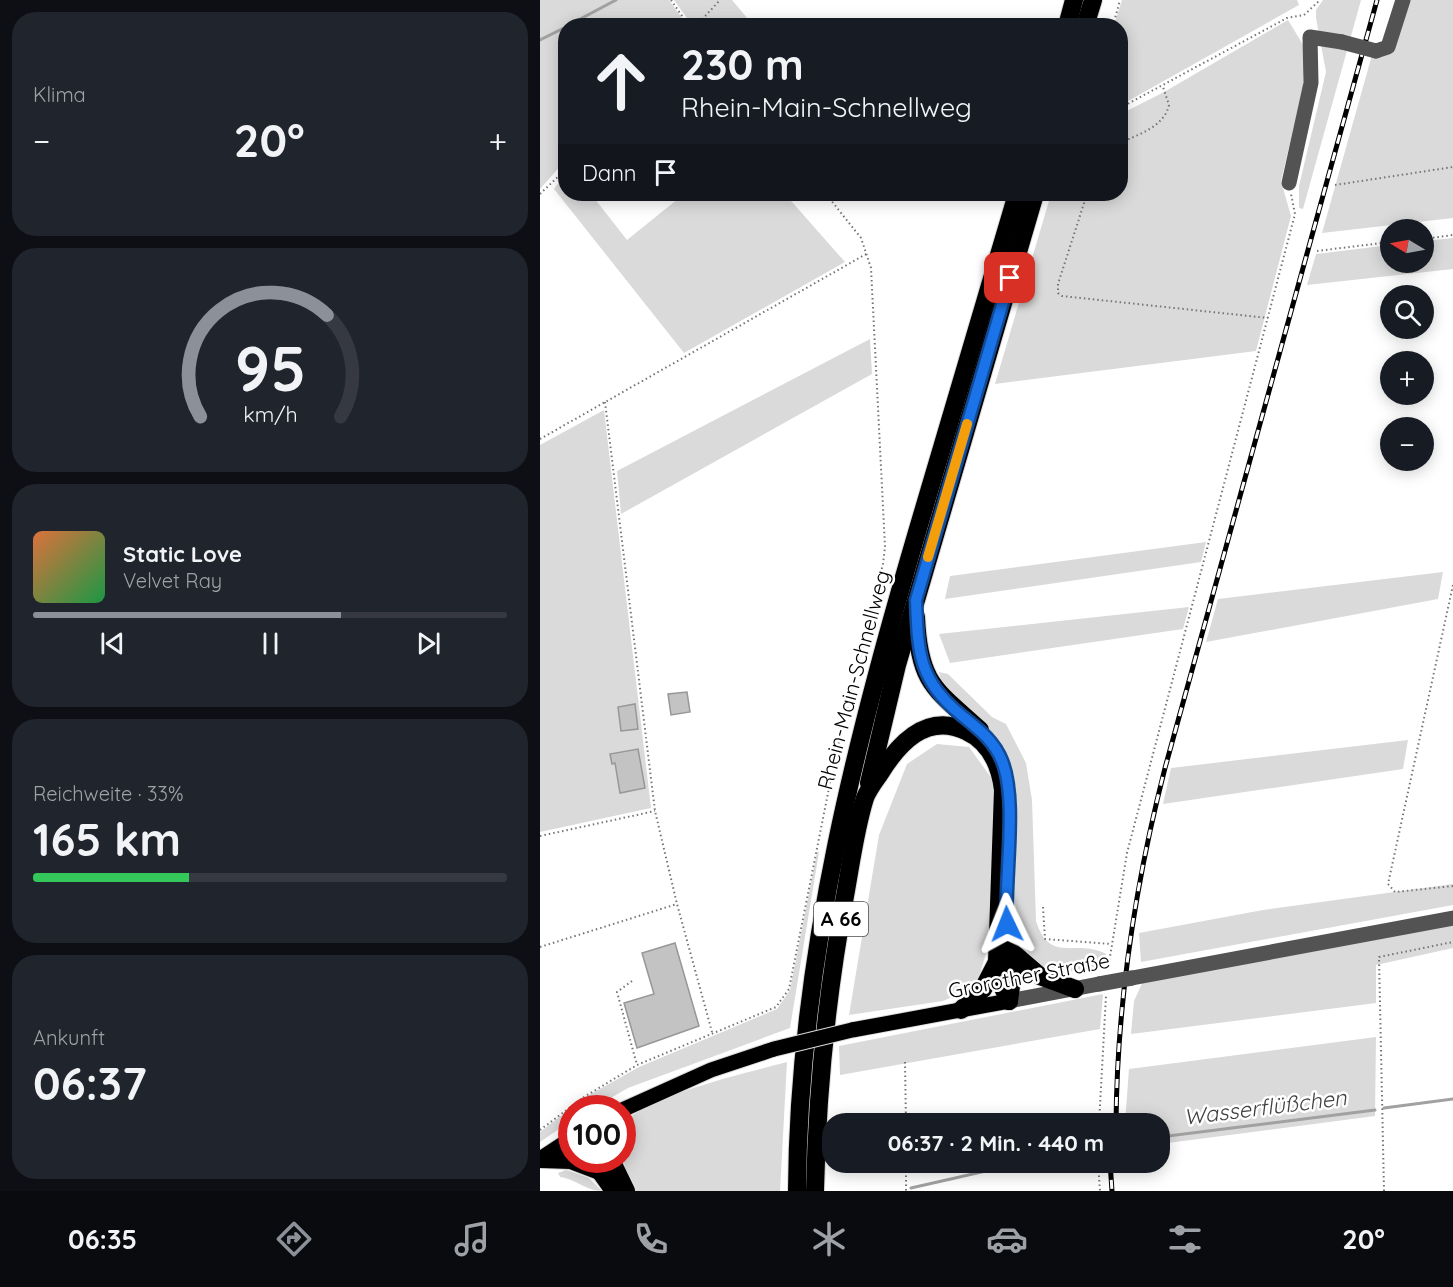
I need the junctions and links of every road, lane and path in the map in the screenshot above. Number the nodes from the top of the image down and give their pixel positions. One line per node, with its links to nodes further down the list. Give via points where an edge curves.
1 (671, 0): 8 (path)
2 (720, 0): 9 (path)
3 (1074, 0): 10 (highway)
4 (1093, 0): 11 (highway)
5 (1120, 0): 12 (path)
6 (1320, 0): 13 (path, via 1304,15 1287,18)
7 (1403, 0): 18 (street, bridge, via 1385,49 1376,51 1310,37 1311,82)
8 (683, 18)
9 (703, 18)
10 (1069, 18)
11 (1087, 18)
12 (1115, 18)
13 (1162, 86): 14 (path); 15 (path, via 1169,105 1164,119)
14 (1128, 104)
15 (1128, 139)
16 (1453, 167): 19 (path)
17 (558, 177): 20 (path)
18 (1289, 183): 30 (path, via 1295,214)
19 (1335, 185)
20 (540, 194)
21 (832, 201): 29 (path)
22 (1015, 201): 68 (highway, Rhein-Main-Schnellweg / A 66, via 895,606 847,792 810,993)
23 (1033, 201): 34 (highway, Rhein-Main-Schnellweg / A 66)
24 (1085, 201): 30 (path, via 1058,284 1062,296)
25 (1453, 235): 26 (path)
26 (1434, 237)
27 (1380, 243): 28 (path)
28 (1317, 251)
29 (868, 253): 31 (path); 52 (path, via 878,397 883,564 835,758 789,988 776,1007)
30 (1268, 318): 43 (path, via 1127,853)
31 (605, 402): 32 (path); 36 (path)
32 (540, 440)
33 (1453, 585): 38 (path, via 1388,885 1395,892)
34 (916, 600): 35 (highway, Rhein-Main-Schnellweg / A 66); 45 (highway, via 919,653 930,681 948,704 987,736 1005,767 1009,796)
35 (866, 796): 45 (highway, via 898,746 920,730 956,727 987,747 997,762 1003,790); 69 (highway, A 66, via 831,981 818,1111)
36 (655, 811): 37 (path); 39 (path)
37 (540, 836)
38 (1453, 885)
39 (677, 904): 44 (path); 52 (path)
40 (1043, 907): 43 (path, via 1045,939)
41 (1453, 918): 48 (street, Grorother Straße, bridge, via 1132,978)
42 (1453, 942): 72 (path, via 1379,957)
43 (1111, 944): 46 (path)
44 (540, 947)
45 (1004, 957): 49 (highway); 50 (highway, via 998,977); 51 (highway, via 983,989)
46 (1108, 969)
47 (632, 981): 54 (path, via 617,992)
48 (1103, 987): 49 (street, Grorother Straße); 57 (path)
49 (1075, 989): 50 (street, Grorother Straße)
50 (1009, 1001): 51 (main road, Grorother Straße)
51 (962, 1010): 55 (main road, Grorother Straße, bridge, via 774,1049 711,1070)
52 (712, 1032): 54 (path)
53 (905, 1062): 56 (path)
54 (637, 1065): 58 (path)
55 (636, 1104)
56 (906, 1113)
57 (1099, 1113)
58 (540, 1130)
59 (558, 1147): 60 (main road)
60 (540, 1159): 61 (highway)
61 (558, 1160)
62 (608, 1173): 66 (highway)
63 (613, 1173): 67 (highway)
64 (906, 1173): 70 (path)
65 (1099, 1173): 71 (path)
66 (614, 1191)
67 (626, 1191)
68 (794, 1191)
69 (815, 1191)
70 (906, 1191)
71 (1100, 1191)
72 (1384, 1191)

